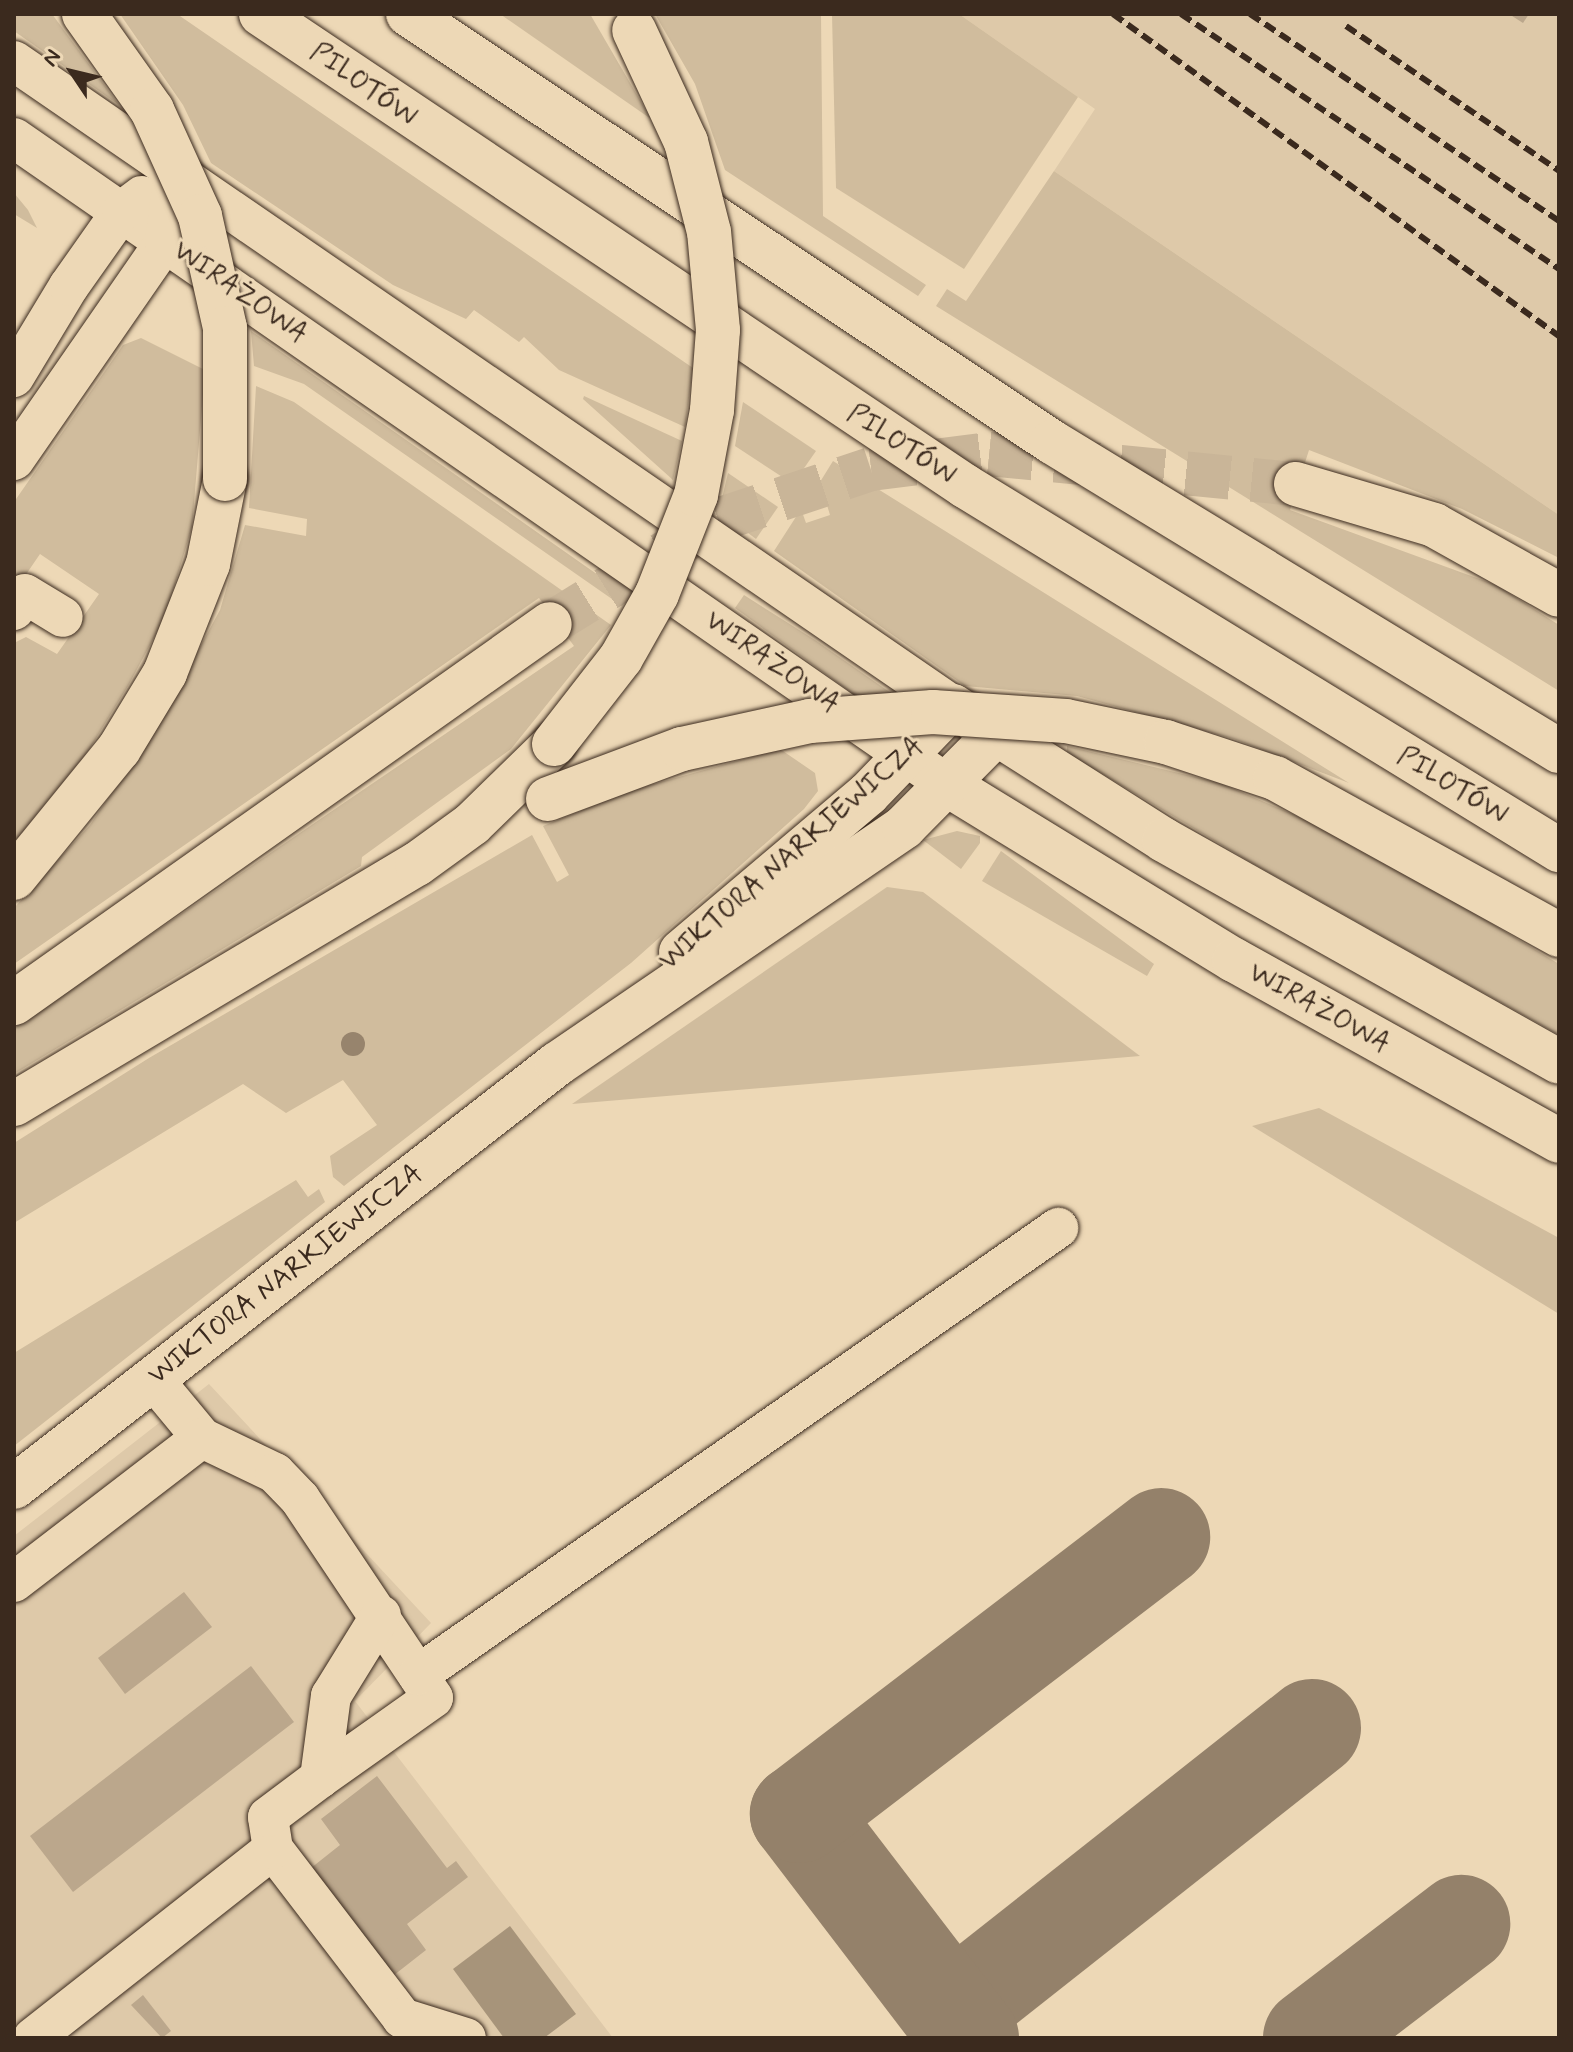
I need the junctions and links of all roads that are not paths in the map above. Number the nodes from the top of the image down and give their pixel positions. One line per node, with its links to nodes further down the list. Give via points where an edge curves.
1 (84, 14): 24 (main road, bridge, via 152,110 200,216 225,328 225,479 208,564 165,673 103,771)
2 (261, 14): 22 (main road, PILOTÓW, via 952,478)
3 (408, 14): 19 (main road, via 1038,434)
4 (630, 22): 23 (main road, bridge, via 686,142 709,232 718,330 712,410 696,495 657,594 621,658 554,744 472,824)
5 (14, 61): 7 (street)
6 (14, 138): 8 (street, WIRAŻOWA)
7 (174, 172): 8 (street); 9 (street); 17 (street, via 280,237)
8 (122, 211): 9 (street, WIRAŻOWA); 10 (street)
9 (165, 242): 11 (street); 20 (street, WIRAŻOWA)
10 (14, 377)
11 (14, 460)
12 (1296, 484): 13 (main road, via 1434,525)
13 (1559, 595)
14 (14, 610): 15 (street, via 25,594)
15 (63, 617)
16 (550, 624): 26 (main road)
17 (953, 706): 18 (main road); 20 (main road, WIKTORA NARKIEWICZA)
18 (996, 734): 21 (main road, WIKTORA NARKIEWICZA); 27 (main road, via 1224,876)
19 (1559, 751)
20 (907, 757): 21 (street, WIRAŻOWA); 28 (main road, WIKTORA NARKIEWICZA)
21 (948, 785): 28 (main road, WIKTORA NARKIEWICZA, via 904,827); 30 (main road, WIRAŻOWA, via 1234,960)
22 (1559, 850)
23 (417, 864): 25 (main road, bridge, via 548,799 682,749 821,719 933,712 1066,721 1166,742 1275,778); 29 (main road)
24 (14, 878)
25 (1559, 935)
26 (14, 1003)
27 (1559, 1062)
28 (557, 1064): 32 (main road, WIKTORA NARKIEWICZA)
29 (14, 1104)
30 (1559, 1141)
31 (1058, 1228): 37 (street)
32 (153, 1379): 33 (street); 34 (main road, WIKTORA NARKIEWICZA)
33 (202, 1438): 35 (street); 36 (street, via 275,1473)
34 (14, 1487)
35 (14, 1582)
36 (381, 1615): 37 (street); 38 (street, via 331,1696)
37 (418, 1675): 38 (street, via 433,1698)
38 (320, 1778): 39 (street, via 268,1817)
39 (273, 1849): 40 (street); 41 (street)
40 (390, 2028): 42 (street)
41 (33, 2038)
42 (466, 2038)

